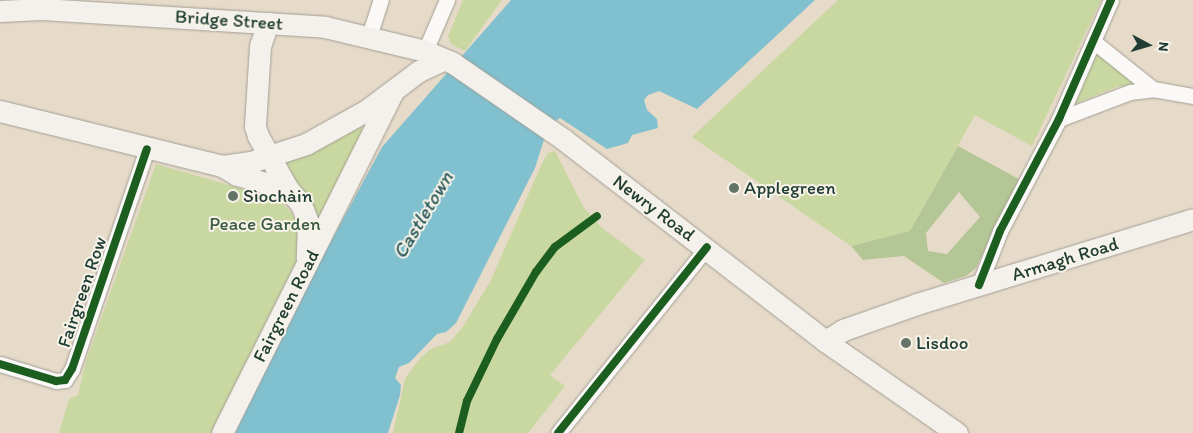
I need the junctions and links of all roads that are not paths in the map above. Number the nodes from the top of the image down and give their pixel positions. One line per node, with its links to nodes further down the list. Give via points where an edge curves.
1 (381, 0): 7 (street)
2 (447, 0): 10 (street)
3 (1111, 0): 8 (street)
4 (193, 8): 5 (main road, Bridge Street); 6 (main road, Bridge Street)
5 (0, 10)
6 (268, 23): 7 (main road, Bridge Street, via 325,27); 17 (main road, via 260,46 254,114 258,136)
7 (369, 36): 9 (main road, Bridge Street)
8 (1093, 41): 12 (street); 15 (street)
9 (397, 44): 10 (main road, Bridge Street); 11 (main road, Fairgreen Road, via 406,58)
10 (440, 58): 11 (main road); 21 (main road, Newry Road, via 563,139)
11 (395, 88): 17 (main road, via 338,127 306,144); 22 (main road, Fairgreen Road)
12 (1153, 89): 13 (street); 15 (street, via 1108,98)
13 (1193, 96)
14 (0, 111): 16 (main road)
15 (1059, 119): 23 (street, via 1000,231)
16 (147, 150): 18 (main road); 25 (street, Fairgreen Row, via 72,369 65,380 56,381)
17 (270, 156): 18 (main road); 19 (main road)
18 (222, 166): 19 (main road, via 237,175)
19 (288, 189): 22 (main road, via 301,204 308,222 310,248)
20 (1193, 218): 23 (main road, Armagh Road)
21 (706, 247): 24 (main road, Newry Road); 27 (street)
22 (303, 273): 26 (main road, Fairgreen Road)
23 (979, 285): 24 (main road, Armagh Road, via 865,322)
24 (824, 341): 28 (main road, Newry Road)
25 (0, 364)
26 (222, 433)
27 (558, 433)
28 (957, 433)

